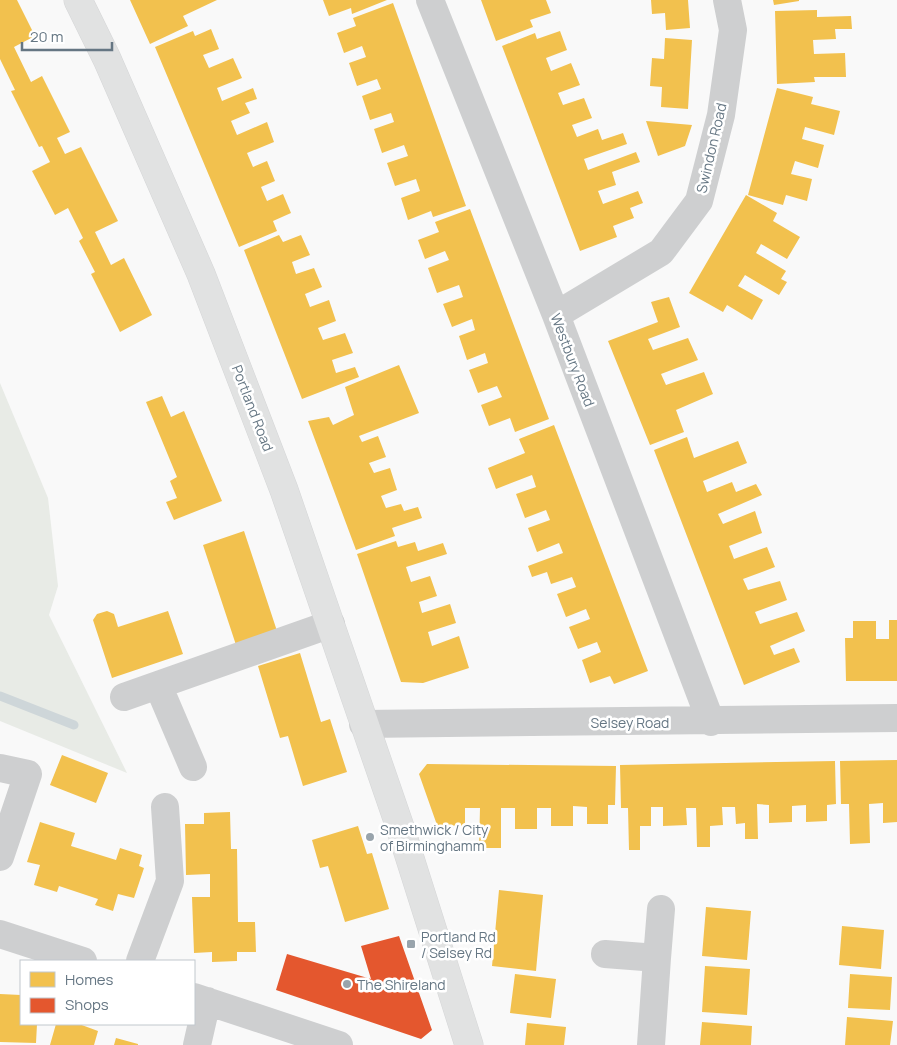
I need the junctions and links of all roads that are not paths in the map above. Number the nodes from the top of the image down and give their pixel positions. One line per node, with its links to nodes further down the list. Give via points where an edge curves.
1 (78, 0): 5 (main road, Portland Road, via 201,274 284,490)
2 (430, 0): 4 (street, Westbury Road)
3 (727, 0): 4 (street, Swindon Road, via 733,30 721,115 699,201 661,252)
4 (556, 315): 9 (street, Westbury Road)
5 (331, 624): 6 (street); 10 (main road, Portland Road)
6 (158, 684): 7 (street); 11 (street)
7 (124, 697)
8 (897, 718): 9 (street, Selsey Road)
9 (711, 722): 10 (street, Selsey Road)
10 (363, 724): 24 (main road, Portland Road, via 400,827)
11 (192, 767)
12 (0, 768): 14 (street, via 28,774)
13 (165, 806): 20 (street, via 170,881)
14 (0, 857)
15 (661, 910): 18 (street)
16 (0, 934): 19 (street)
17 (605, 954): 18 (street)
18 (657, 958): 25 (street)
19 (80, 960)
20 (140, 960)
21 (200, 999): 22 (street); 23 (street)
22 (197, 1045)
23 (339, 1045)
24 (469, 1045)
25 (651, 1045)

